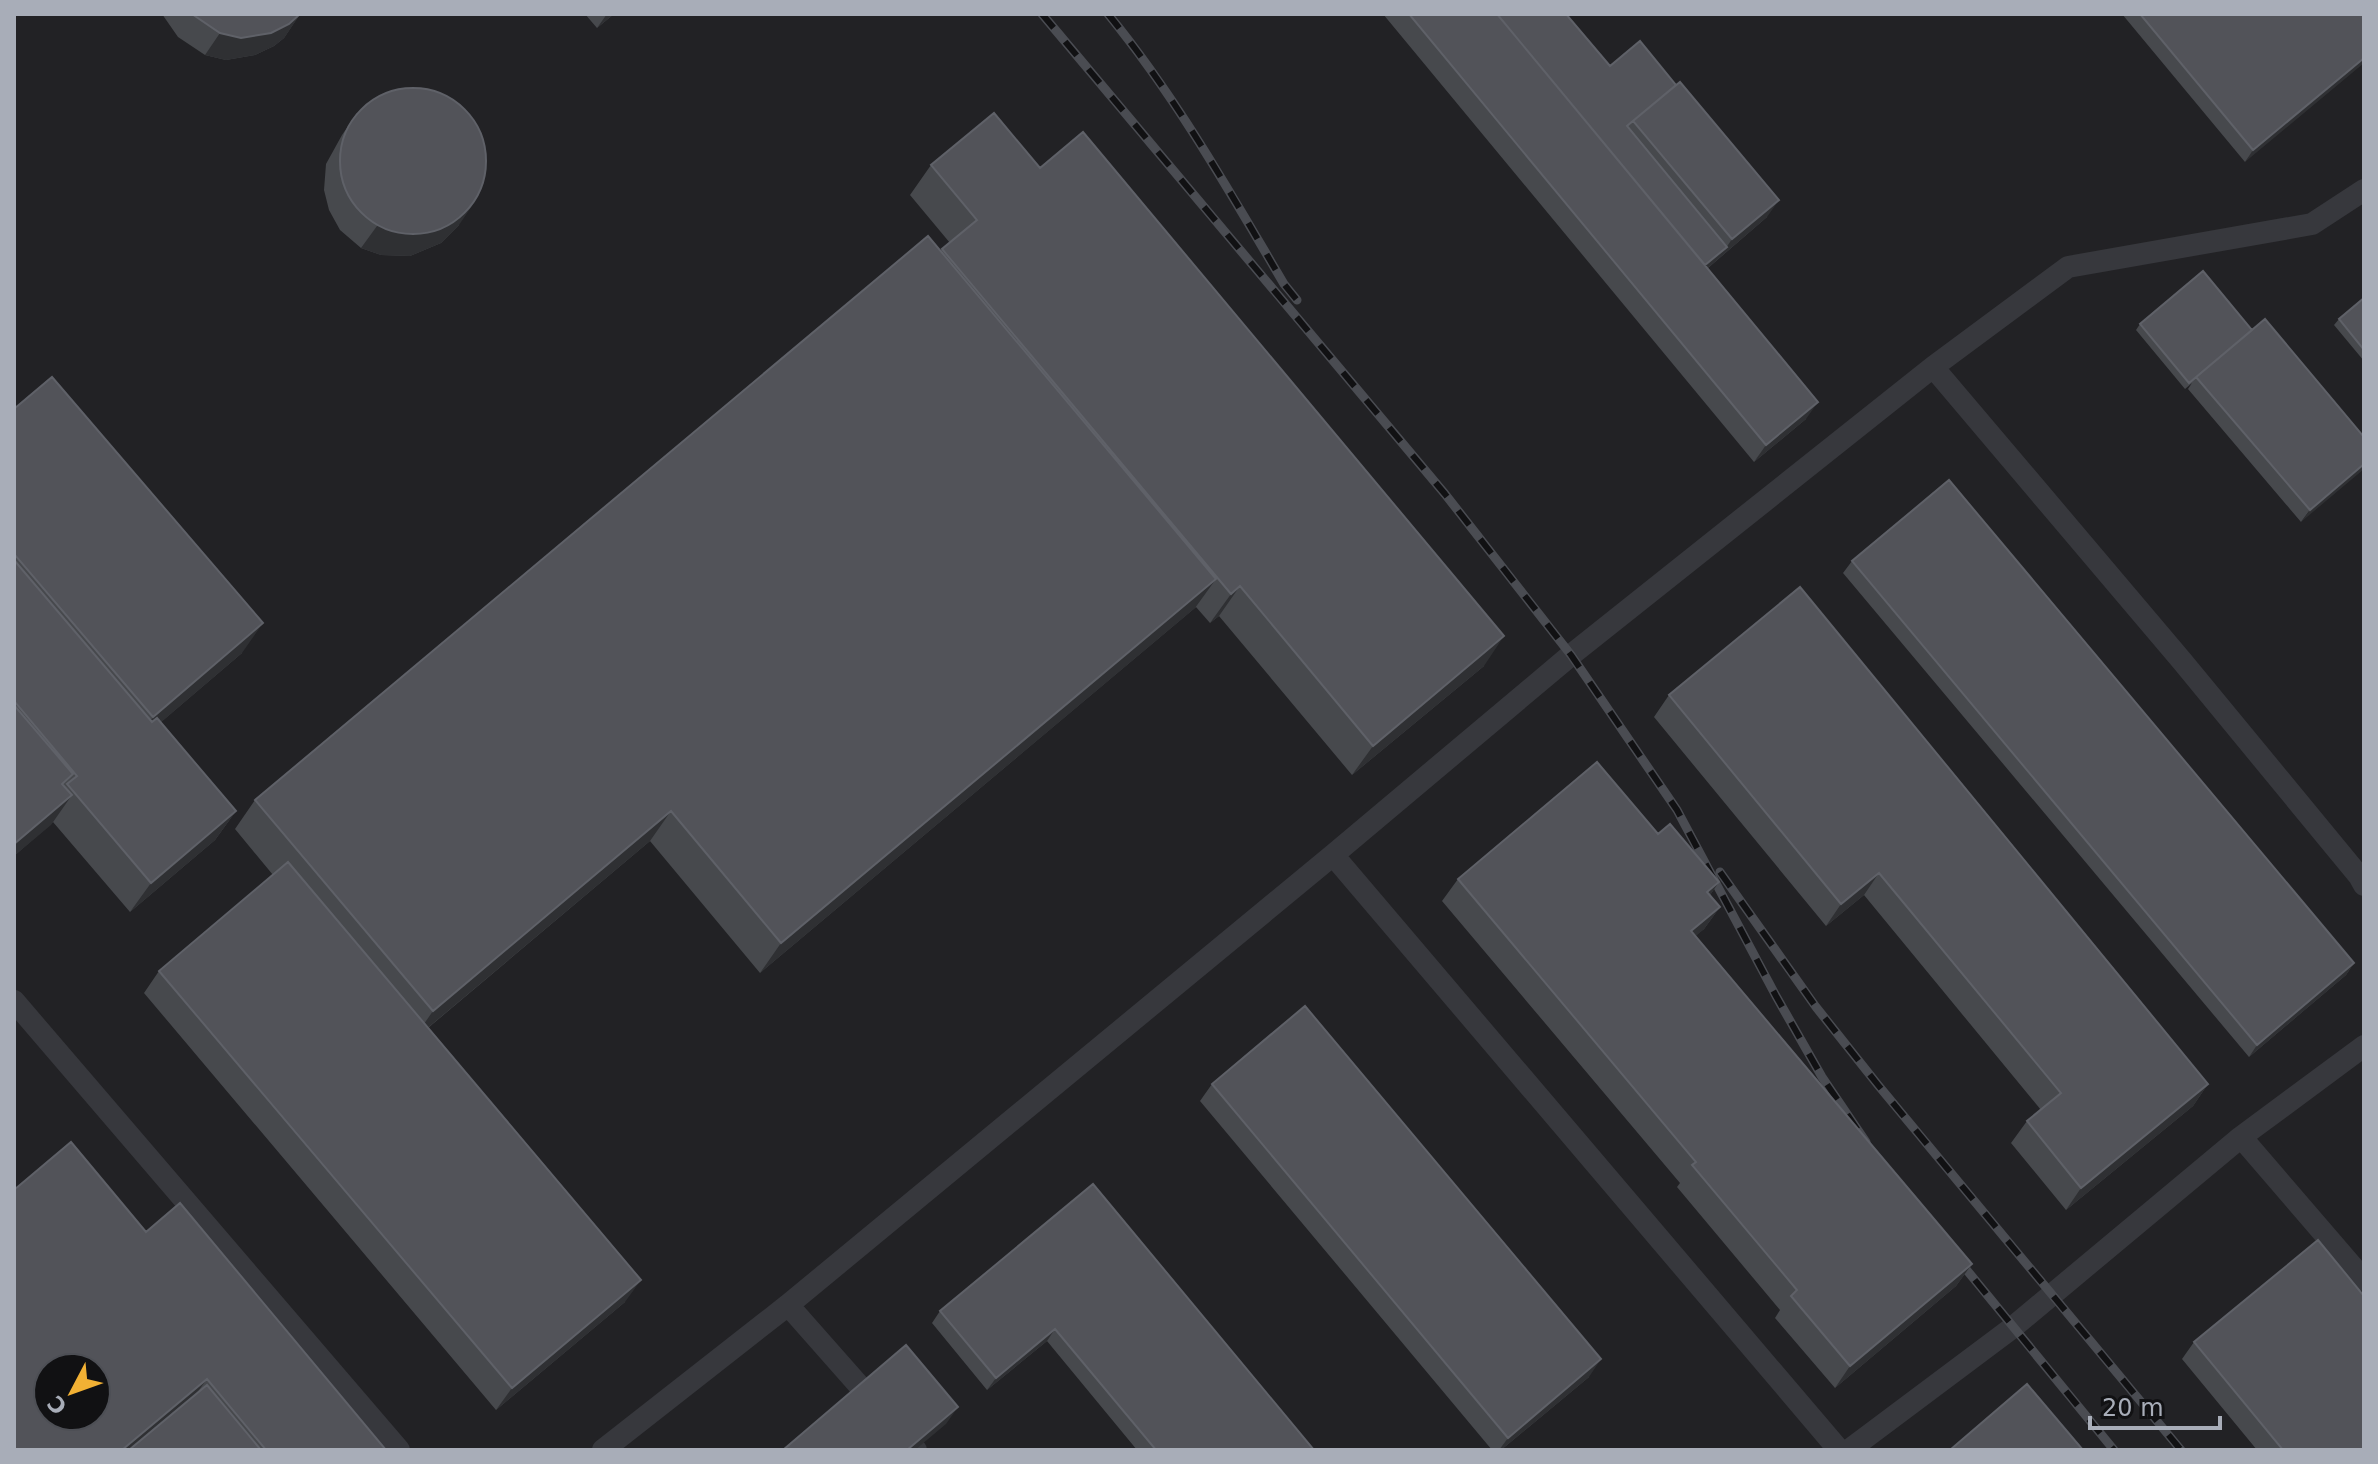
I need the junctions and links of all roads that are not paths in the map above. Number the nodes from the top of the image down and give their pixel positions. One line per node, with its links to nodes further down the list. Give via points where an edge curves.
1 (2364, 190): 2 (lane, via 2312,224 2068,267)
2 (1933, 367): 3 (lane, via 1571,655); 4 (lane)
3 (1333, 855): 9 (lane); 13 (lane)
4 (2364, 885)
5 (14, 1001): 10 (lane)
6 (2364, 1046): 7 (lane)
7 (2241, 1137): 8 (lane); 14 (lane, via 2012,1328)
8 (2364, 1280)
9 (788, 1305): 11 (lane); 12 (lane)
10 (399, 1450)
11 (603, 1450)
12 (916, 1450)
13 (1839, 1450)
14 (1849, 1450)

